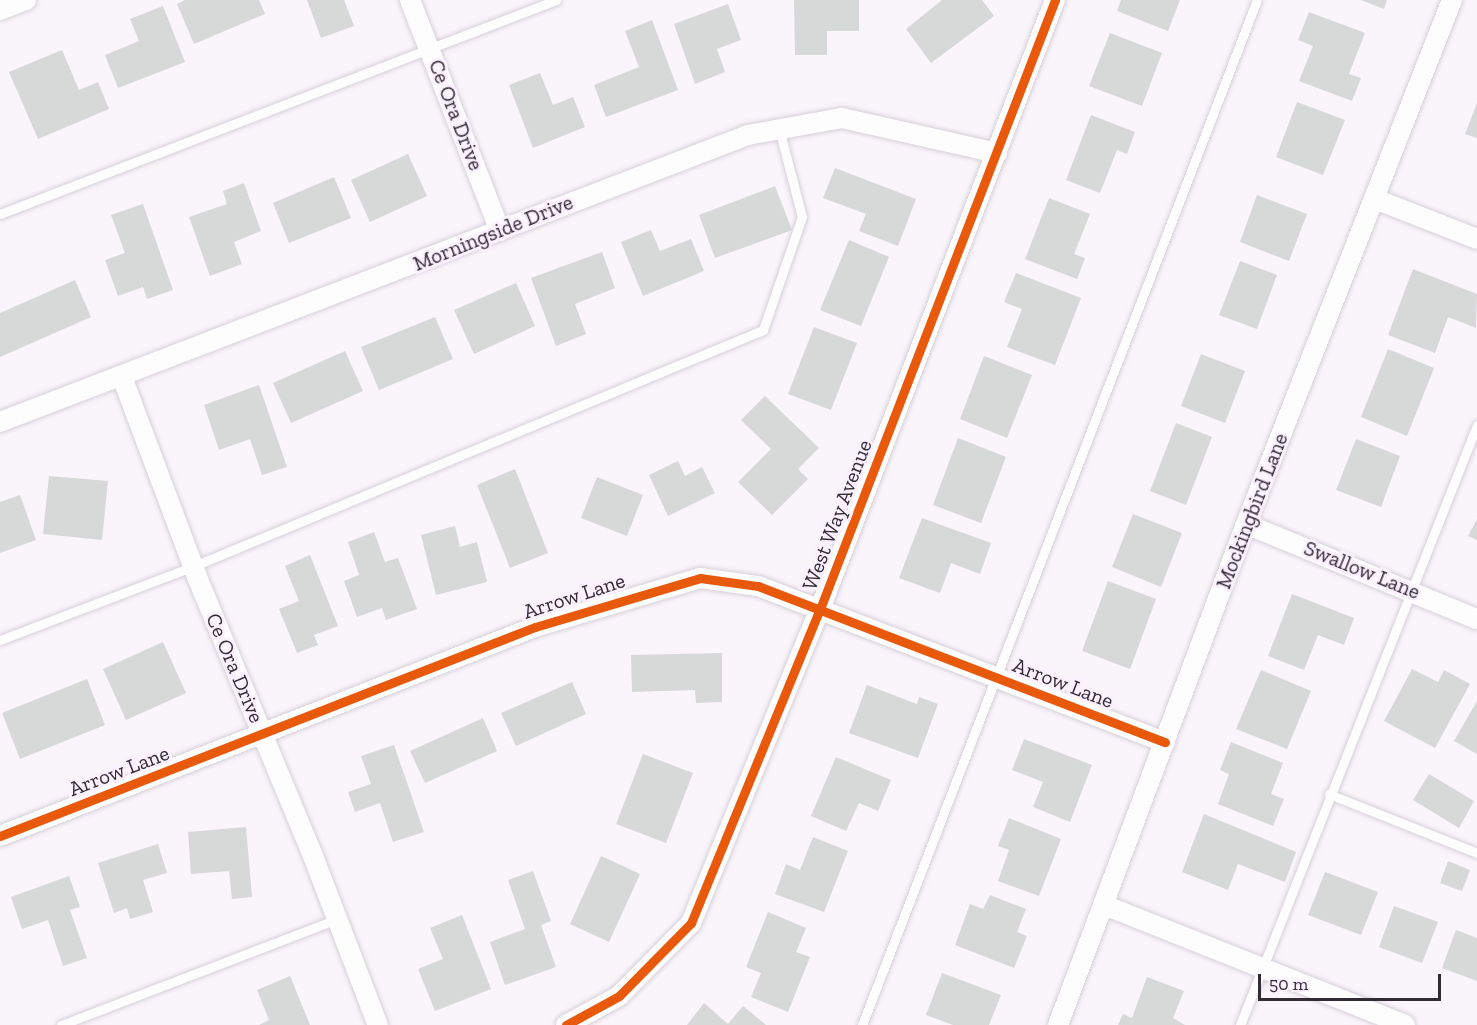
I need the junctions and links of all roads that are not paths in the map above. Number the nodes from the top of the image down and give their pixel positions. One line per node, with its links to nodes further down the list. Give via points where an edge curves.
1 (26, 0): 7 (street)
2 (411, 0): 8 (street, Ce Ora Drive)
3 (556, 0): 8 (lane)
4 (1055, 0): 10 (street, West Way Avenue)
5 (1257, 0): 24 (lane)
6 (1452, 0): 11 (street, Mockingbird Lane)
7 (0, 10)
8 (430, 46): 12 (lane); 13 (street, Ce Ora Drive)
9 (779, 129): 10 (street, Morningside Drive, via 842,118); 13 (street, Morningside Drive, via 748,135 613,184); 19 (lane, via 802,218 763,330)
10 (997, 153): 21 (street, West Way Avenue)
11 (1375, 199): 14 (street); 18 (street, Mockingbird Lane)
12 (0, 214)
13 (500, 231): 15 (street, Morningside Drive)
14 (1477, 239)
15 (122, 377): 16 (street, Morningside Drive); 19 (street, Ce Ora Drive)
16 (0, 422)
17 (1477, 425): 20 (lane)
18 (1246, 524): 20 (street, Swallow Lane); 26 (street, Mockingbird Lane)
19 (194, 566): 23 (lane); 25 (street, Ce Ora Drive)
20 (1410, 589): 22 (street, Swallow Lane); 27 (lane)
21 (820, 609): 24 (street, Arrow Lane); 25 (street, Arrow Lane, via 758,586 700,578 535,627); 33 (street, West Way Avenue, via 691,923 619,996)
22 (1477, 619)
23 (0, 640)
24 (997, 677): 26 (street, Arrow Lane); 36 (lane)
25 (264, 735): 28 (street, Arrow Lane); 31 (street, Ce Ora Drive)
26 (1165, 742): 30 (street, Mockingbird Lane)
27 (1329, 794): 29 (lane); 32 (lane)
28 (0, 836)
29 (1477, 853)
30 (1104, 905): 32 (street); 37 (street, Mockingbird Lane)
31 (337, 919): 34 (lane); 35 (street, Ce Ora Drive)
32 (1261, 967): 38 (lane); 39 (street)
33 (577, 1022)
34 (61, 1025)
35 (378, 1025)
36 (862, 1025)
37 (1058, 1025)
38 (1240, 1025)
39 (1405, 1025)

